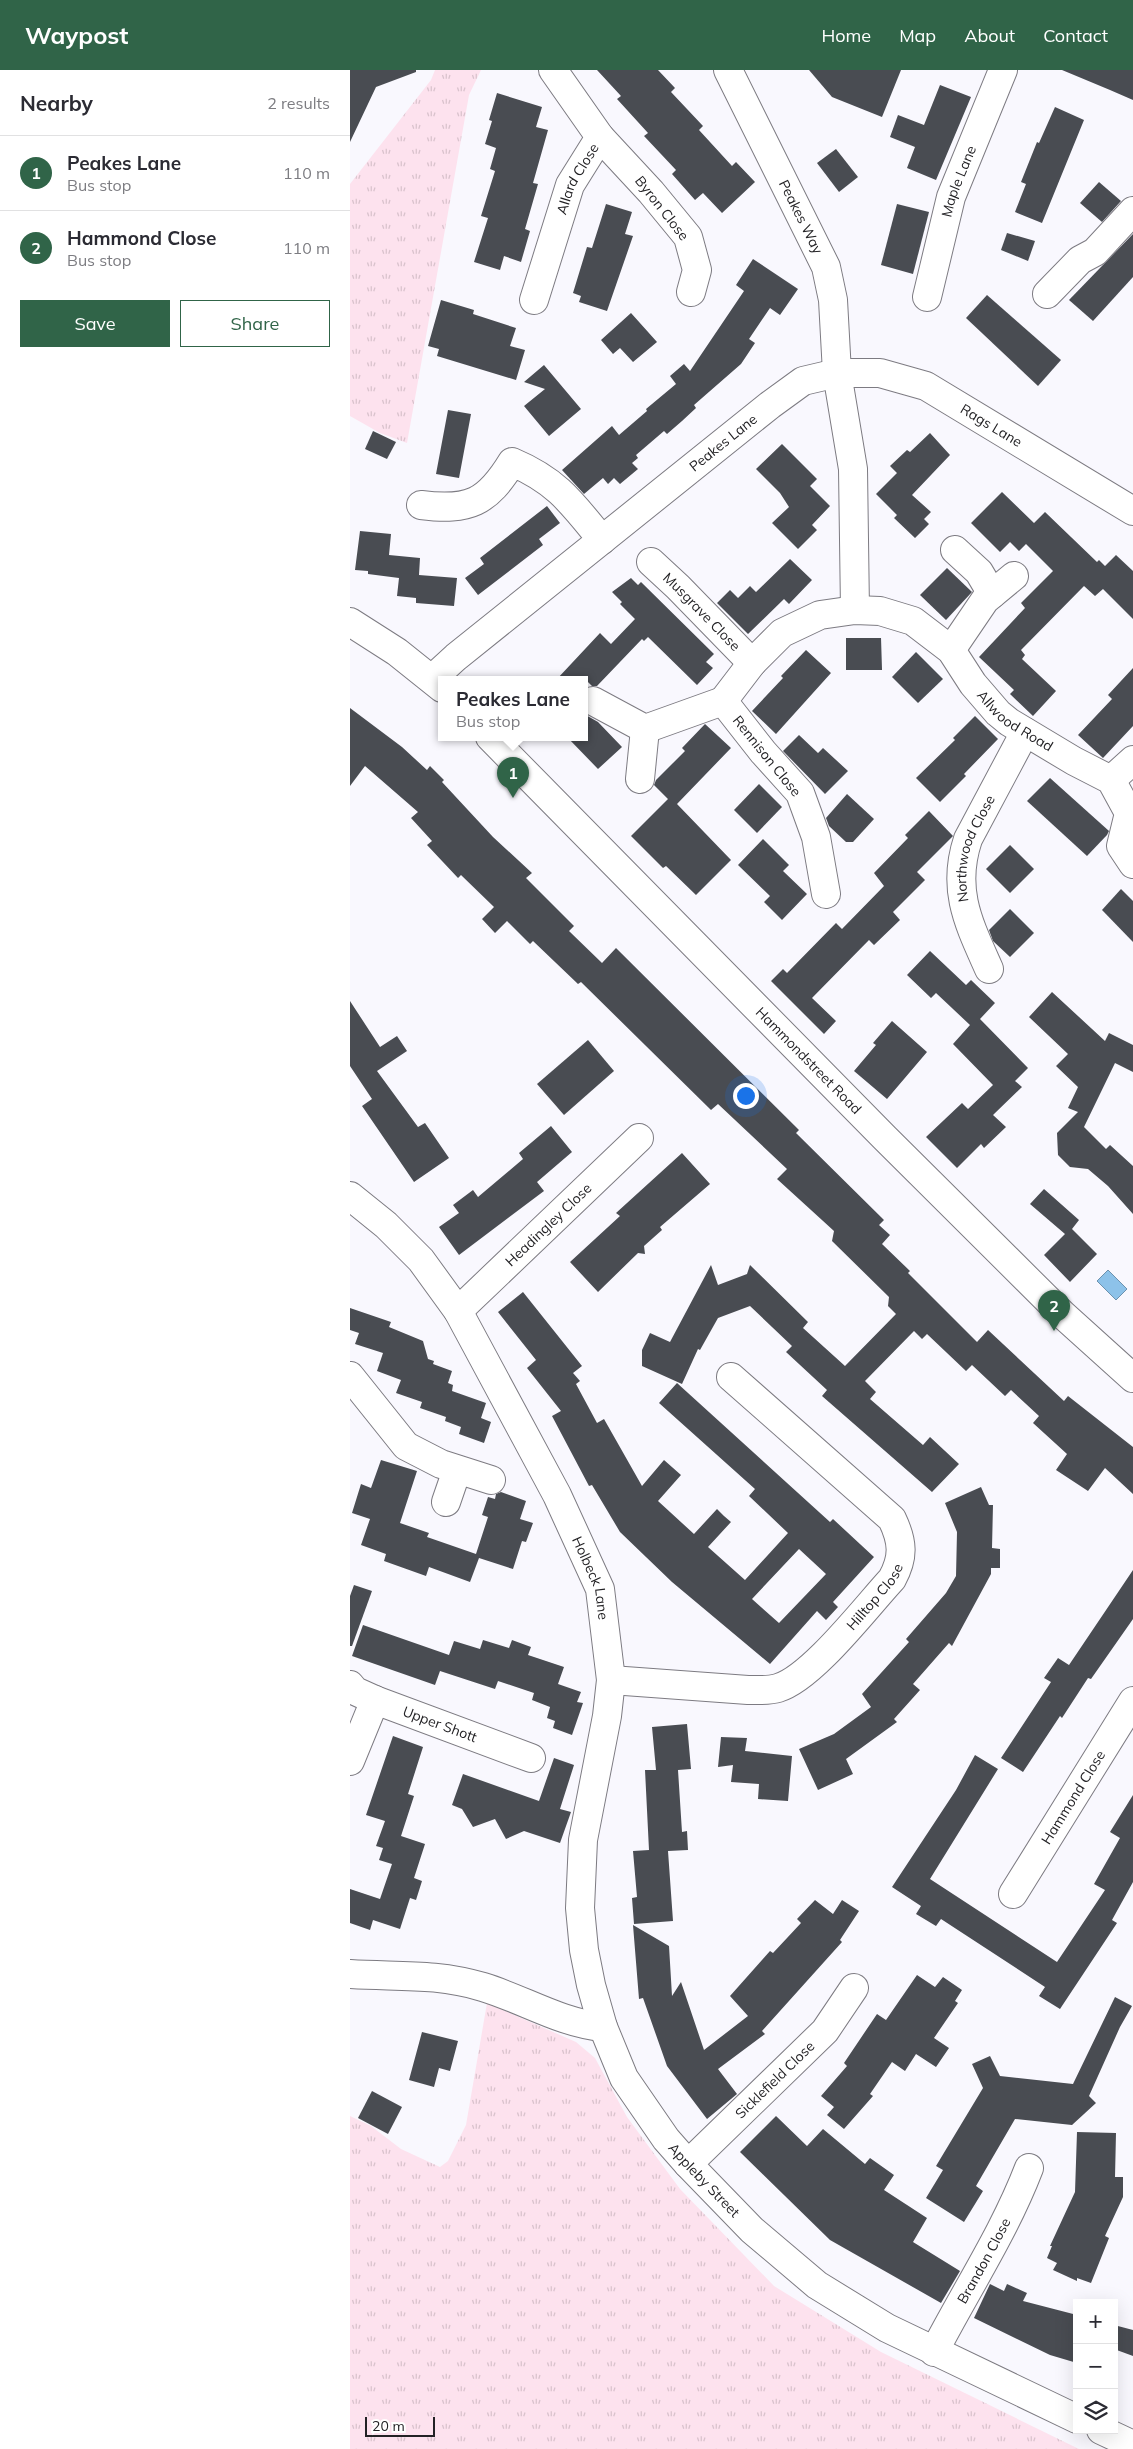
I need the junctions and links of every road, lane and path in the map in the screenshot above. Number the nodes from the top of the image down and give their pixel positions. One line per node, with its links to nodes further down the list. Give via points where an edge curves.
1 (553, 70): 4 (street, Allard Close)
2 (728, 70): 10 (street, Peakes Way, via 826,267 833,300)
3 (1002, 70): 8 (street, Maple Lane, via 951,197)
4 (600, 137): 6 (street, Byron Close, via 688,237 697,270); 9 (street, Allard Close, via 570,185)
5 (1133, 211): 7 (street, via 1095,252 1080,260)
6 (691, 292)
7 (1047, 294)
8 (927, 297)
9 (534, 300)
10 (837, 373): 12 (street, Rags Lane, via 880,373 926,386); 13 (street, Peakes Lane, via 803,381); 18 (street, via 853,469)
11 (421, 506): 13 (street, via 443,508 475,502 488,495 512,462 536,472 551,483)
12 (1133, 511)
13 (602, 540): 22 (street, Peakes Lane, via 456,657)
14 (955, 550): 17 (street, via 979,572)
15 (651, 562): 21 (street, Musgrave Close)
16 (1014, 576): 17 (street)
17 (992, 594): 20 (street)
18 (855, 610): 20 (street, Allwood Road, via 880,610 913,621); 21 (street, Allwood Road, via 820,615 782,633)
19 (350, 622): 23 (street, via 397,652)
20 (951, 650): 27 (street, Allwood Road, via 986,700)
21 (752, 663): 25 (street, Allwood Road)
22 (443, 676)
23 (437, 684)
24 (593, 701): 26 (street)
25 (723, 701): 26 (street); 33 (street, Rennison Close, via 800,793 816,837)
26 (645, 729): 30 (street)
27 (1025, 732): 31 (street, Allwood Road); 34 (street, Northwood Close, via 963,854 960,891 963,906)
28 (494, 741): 40 (street, Hammondstreet Road, via 892,1145 1062,1314)
29 (1133, 760): 31 (street)
30 (640, 779)
31 (1111, 780): 32 (street, via 1129,813 1121,846)
32 (1133, 864)
33 (826, 894)
34 (989, 969)
35 (640, 1138): 37 (street, Headingley Close)
36 (350, 1196): 37 (street, Holbeck Lane, via 386,1225 421,1260)
37 (458, 1312): 44 (street, Holbeck Lane, via 557,1495 600,1589)
38 (350, 1376): 41 (street, via 406,1446)
39 (731, 1377): 44 (street, Hilltop Close, via 892,1519 902,1547 899,1566 892,1579 824,1654 780,1688 748,1690)
40 (1133, 1378)
41 (457, 1470): 42 (street); 43 (street)
42 (491, 1480)
43 (446, 1502)
44 (611, 1680): 53 (street, Holbeck Lane, via 583,1840 580,1881 584,1950)
45 (350, 1685): 46 (street, Upper Shott, via 355,1691)
46 (375, 1700): 48 (street, Upper Shott); 49 (street)
47 (1133, 1702): 50 (street, Hammond Close)
48 (531, 1758)
49 (350, 1761)
50 (1013, 1894)
51 (350, 1974): 53 (street, via 446,1978 484,1988 588,2026)
52 (854, 1988): 54 (street, Sicklefield Close, via 825,2032)
53 (603, 2027): 54 (street, Appleby Street, via 624,2078 666,2139)
54 (688, 2164): 56 (street, Appleby Street, via 752,2230 817,2285 887,2328)
55 (1029, 2168): 56 (street, Brandon Close, via 999,2236)
56 (934, 2352): 57 (street, Appleby Street)
57 (1073, 2417)
58 (1110, 2434): 59 (street)
59 (1133, 2445)

